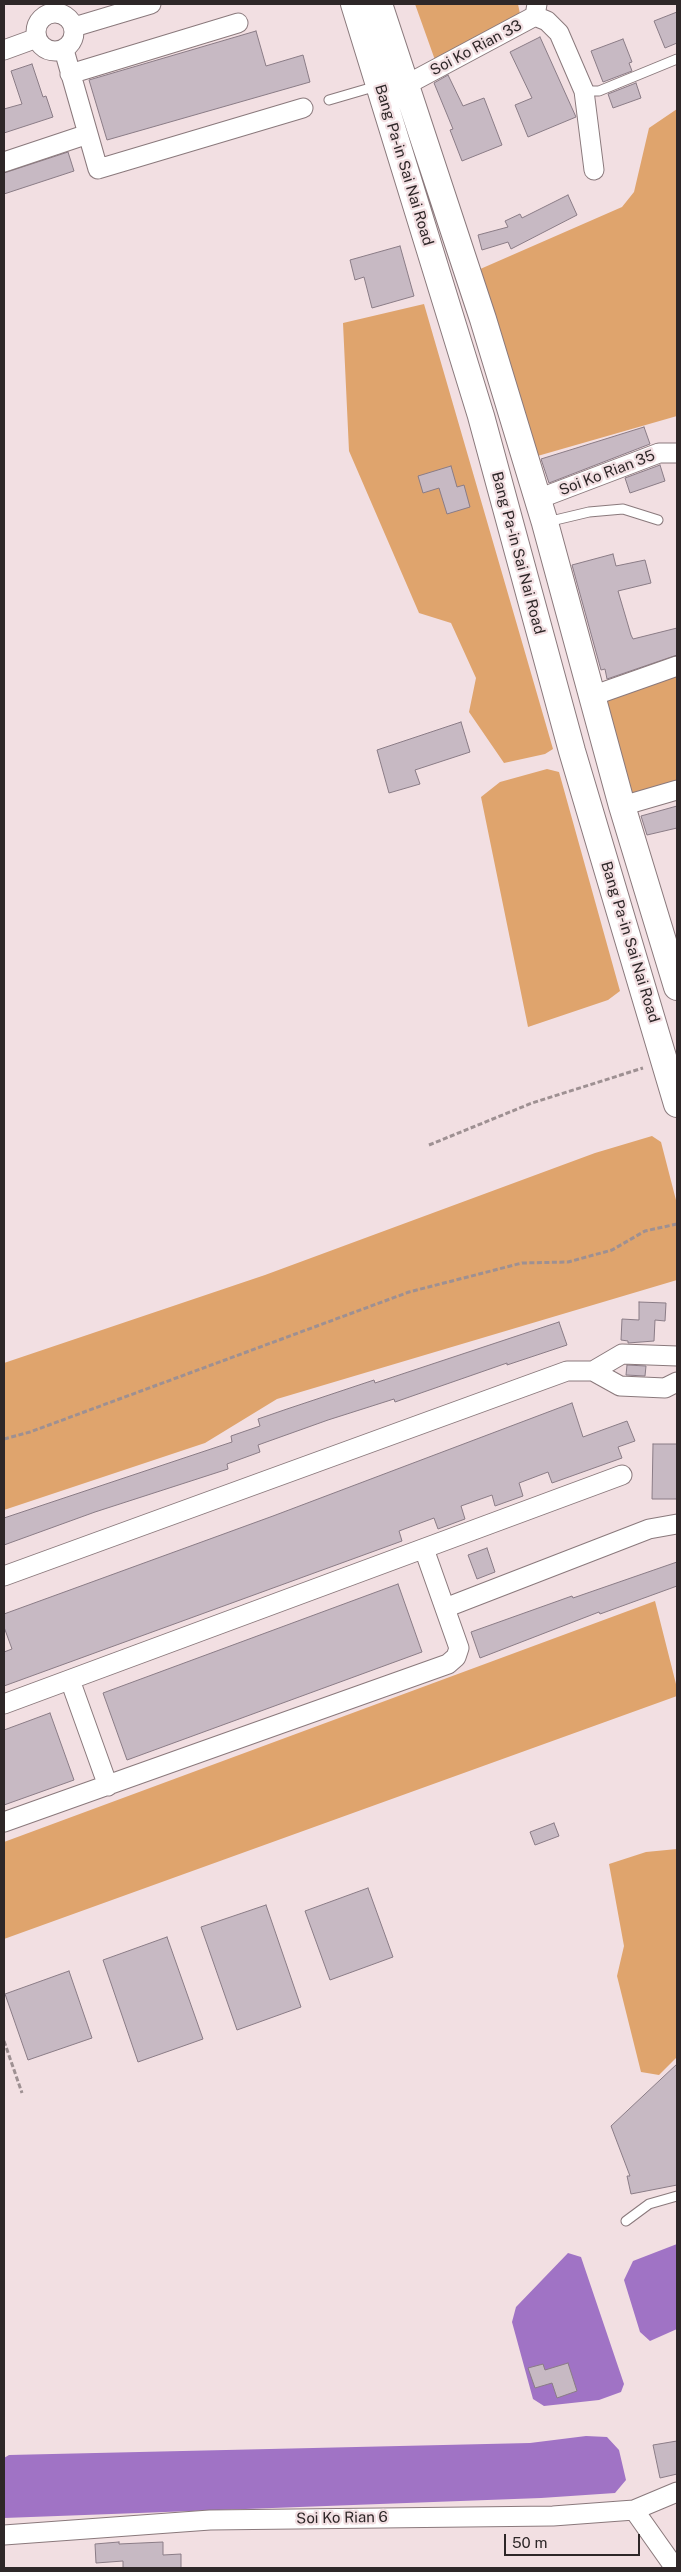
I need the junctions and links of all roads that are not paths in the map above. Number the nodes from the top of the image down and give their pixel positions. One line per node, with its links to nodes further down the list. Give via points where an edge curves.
1 (151, 4): 7 (street)
2 (354, 4): 14 (main road, Bang Pa-in Sai Nai Road)
3 (378, 4): 13 (main road, Bang Pa-in Sai Nai Road)
4 (48, 9): 7 (street, via 63,14); 8 (street, via 36,28)
5 (536, 10): 13 (street, Soi Ko Rian 33); 15 (street, via 559,33)
6 (238, 23): 12 (street)
7 (74, 27): 10 (street, via 72,42)
8 (37, 38): 9 (street); 10 (street, via 48,50)
9 (4, 50)
10 (64, 50): 12 (street)
11 (677, 59): 15 (lane, via 599,91)
12 (70, 74): 18 (street)
13 (406, 85): 22 (main road, Bang Pa-in Sai Nai Road, via 483,318)
14 (380, 86): 16 (lane); 29 (main road, Bang Pa-in Sai Nai Road, via 481,416 572,751)
15 (584, 90): 20 (street)
16 (329, 100)
17 (304, 108): 18 (street, via 98,169)
18 (88, 134): 19 (street)
19 (4, 162)
20 (594, 170)
21 (677, 453): 22 (street, Soi Ko Rian 35, via 659,453)
22 (541, 511): 23 (lane, via 623,509); 25 (main road, Bang Pa-in Sai Nai Road)
23 (658, 520)
24 (677, 666): 25 (street)
25 (592, 696): 27 (main road, Bang Pa-in Sai Nai Road)
26 (677, 790): 27 (street)
27 (622, 806): 28 (main road, Bang Pa-in Sai Nai Road)
28 (677, 987)
29 (677, 1104)
30 (677, 1356): 31 (street, via 622,1354)
31 (593, 1371): 32 (street, via 620,1386 665,1388); 36 (street, via 567,1371)
32 (677, 1382)
33 (622, 1475): 35 (street)
34 (677, 1524): 37 (street, via 649,1529)
35 (424, 1549): 37 (street); 38 (street)
36 (4, 1576)
37 (445, 1608): 40 (street, via 459,1648 456,1657 448,1664)
38 (70, 1680): 39 (street); 40 (street)
39 (4, 1704)
40 (108, 1786): 41 (street)
41 (4, 1822)
42 (677, 2196): 43 (lane, via 649,2204)
43 (626, 2221)
44 (677, 2492): 45 (street, Soi Ko Rian 6)
45 (634, 2510): 46 (street, Soi Ko Rian 6, via 552,2516 210,2520); 47 (street)
46 (4, 2535)
47 (675, 2568)

